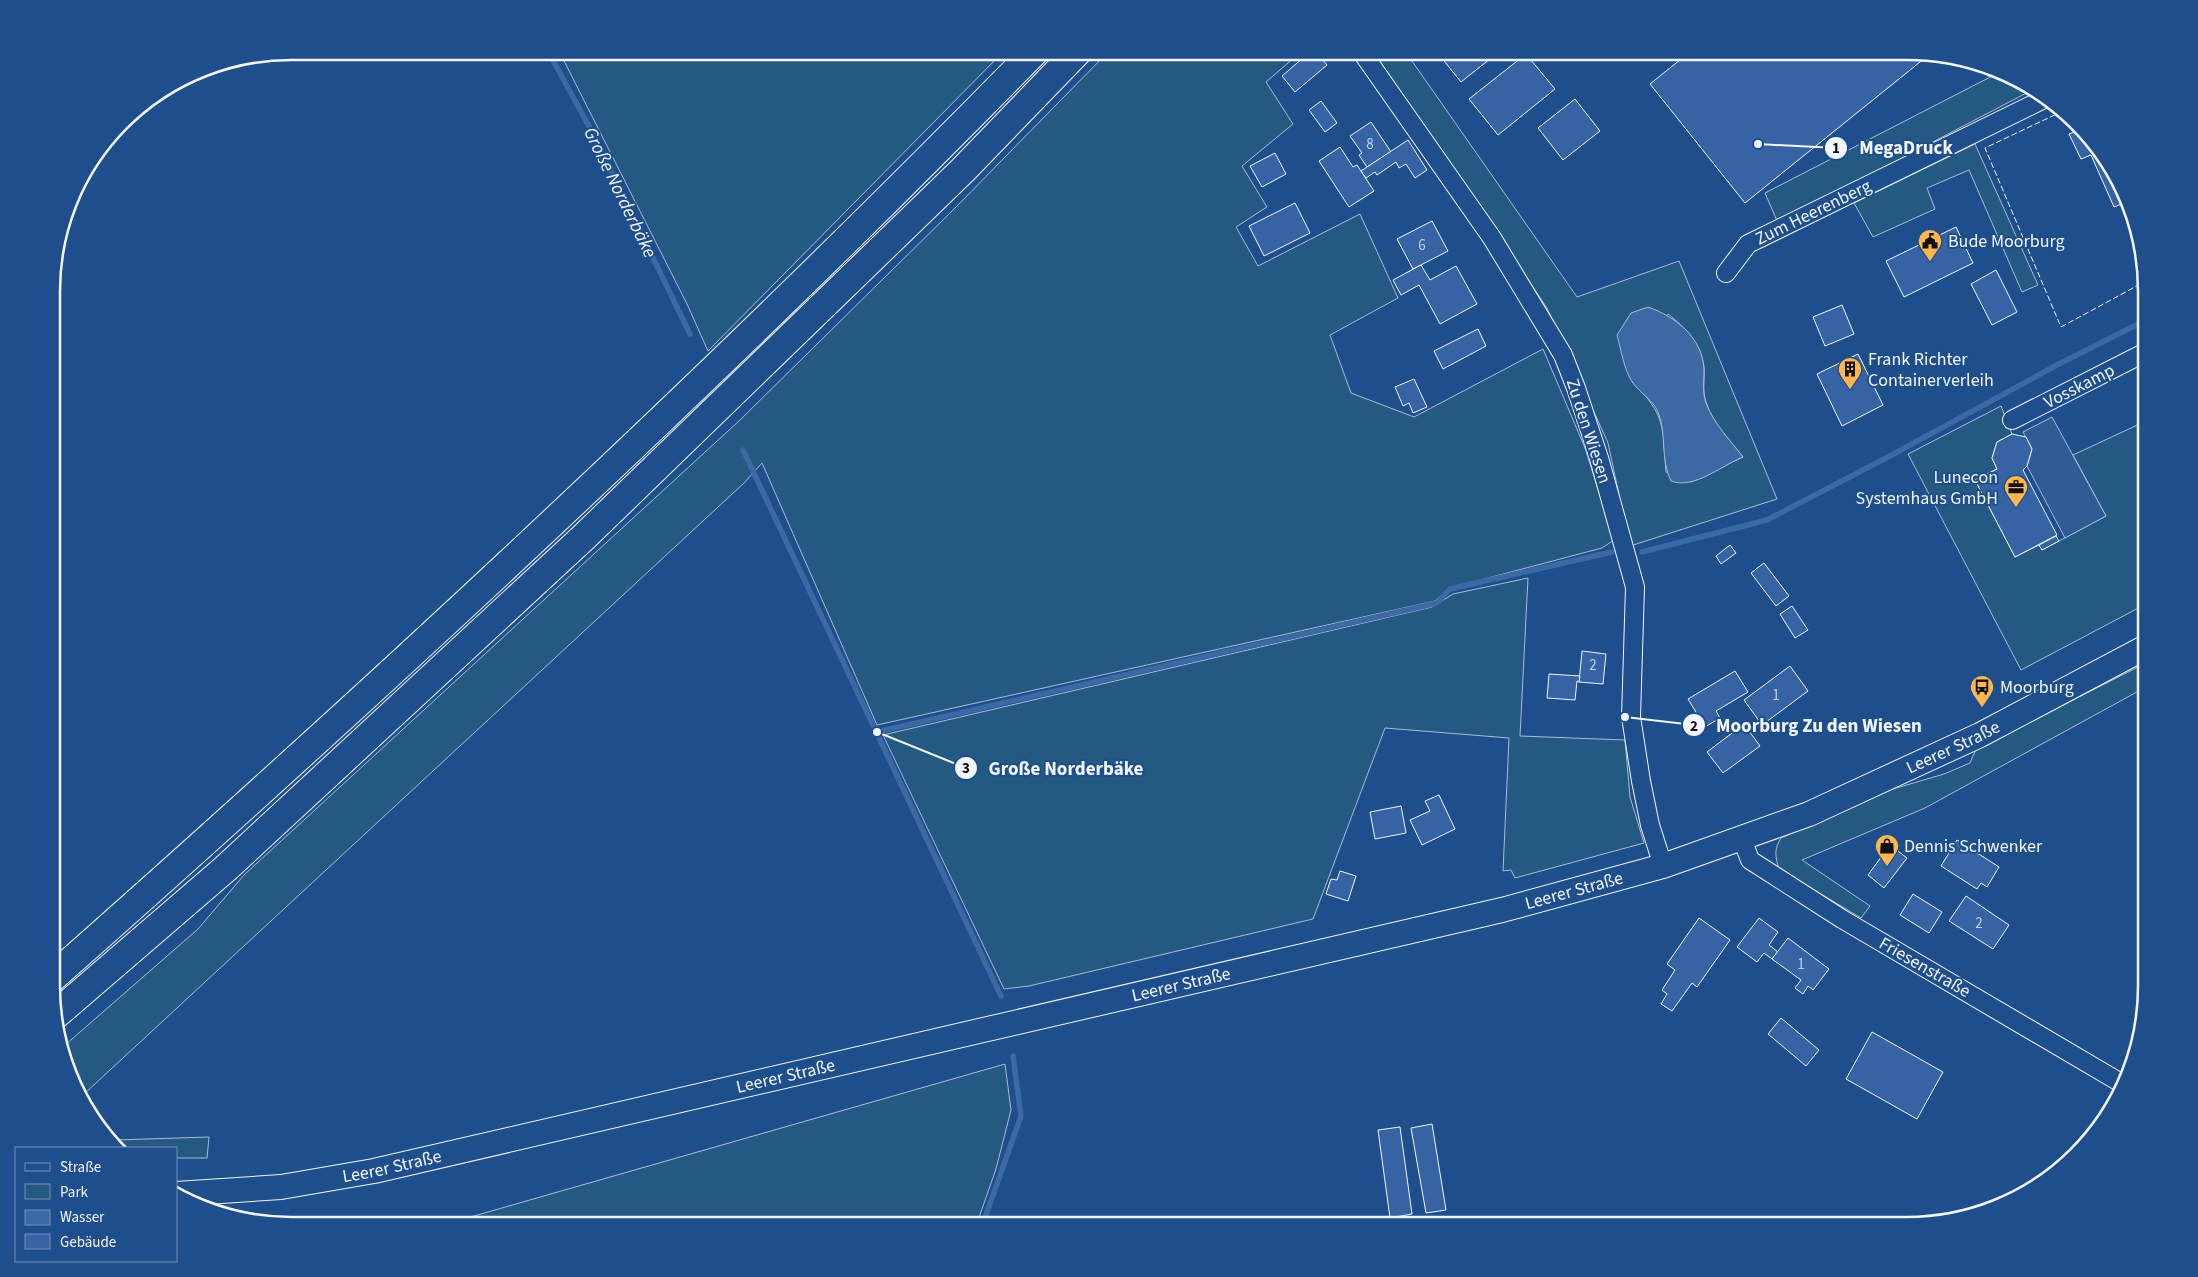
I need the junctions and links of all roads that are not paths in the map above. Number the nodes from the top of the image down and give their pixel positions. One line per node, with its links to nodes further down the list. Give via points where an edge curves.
1 (1026, 60): 11 (highway, via 944,146 568,510 247,806)
2 (1069, 60): 12 (highway, via 964,170 585,536 225,869)
3 (1367, 60): 10 (street, Zu den Wiesen, via 1496,246 1562,355 1576,388 1635,587 1632,717 1650,825)
4 (2039, 102): 5 (street, Zum Heerenberg, via 1748,244)
5 (1726, 273)
6 (2138, 356): 7 (street, Vosskamp)
7 (2012, 420)
8 (2138, 652): 9 (main road, Leerer Straße, via 1980,735 1810,814)
9 (1742, 839): 10 (main road, Leerer Straße); 13 (street, Friesenstraße, via 1750,860 1759,866 1842,919)
10 (1663, 866): 14 (main road, Leerer Straße, via 1502,910 374,1171 281,1188)
11 (60, 971)
12 (61, 1010)
13 (2117, 1081)
14 (190, 1193)

